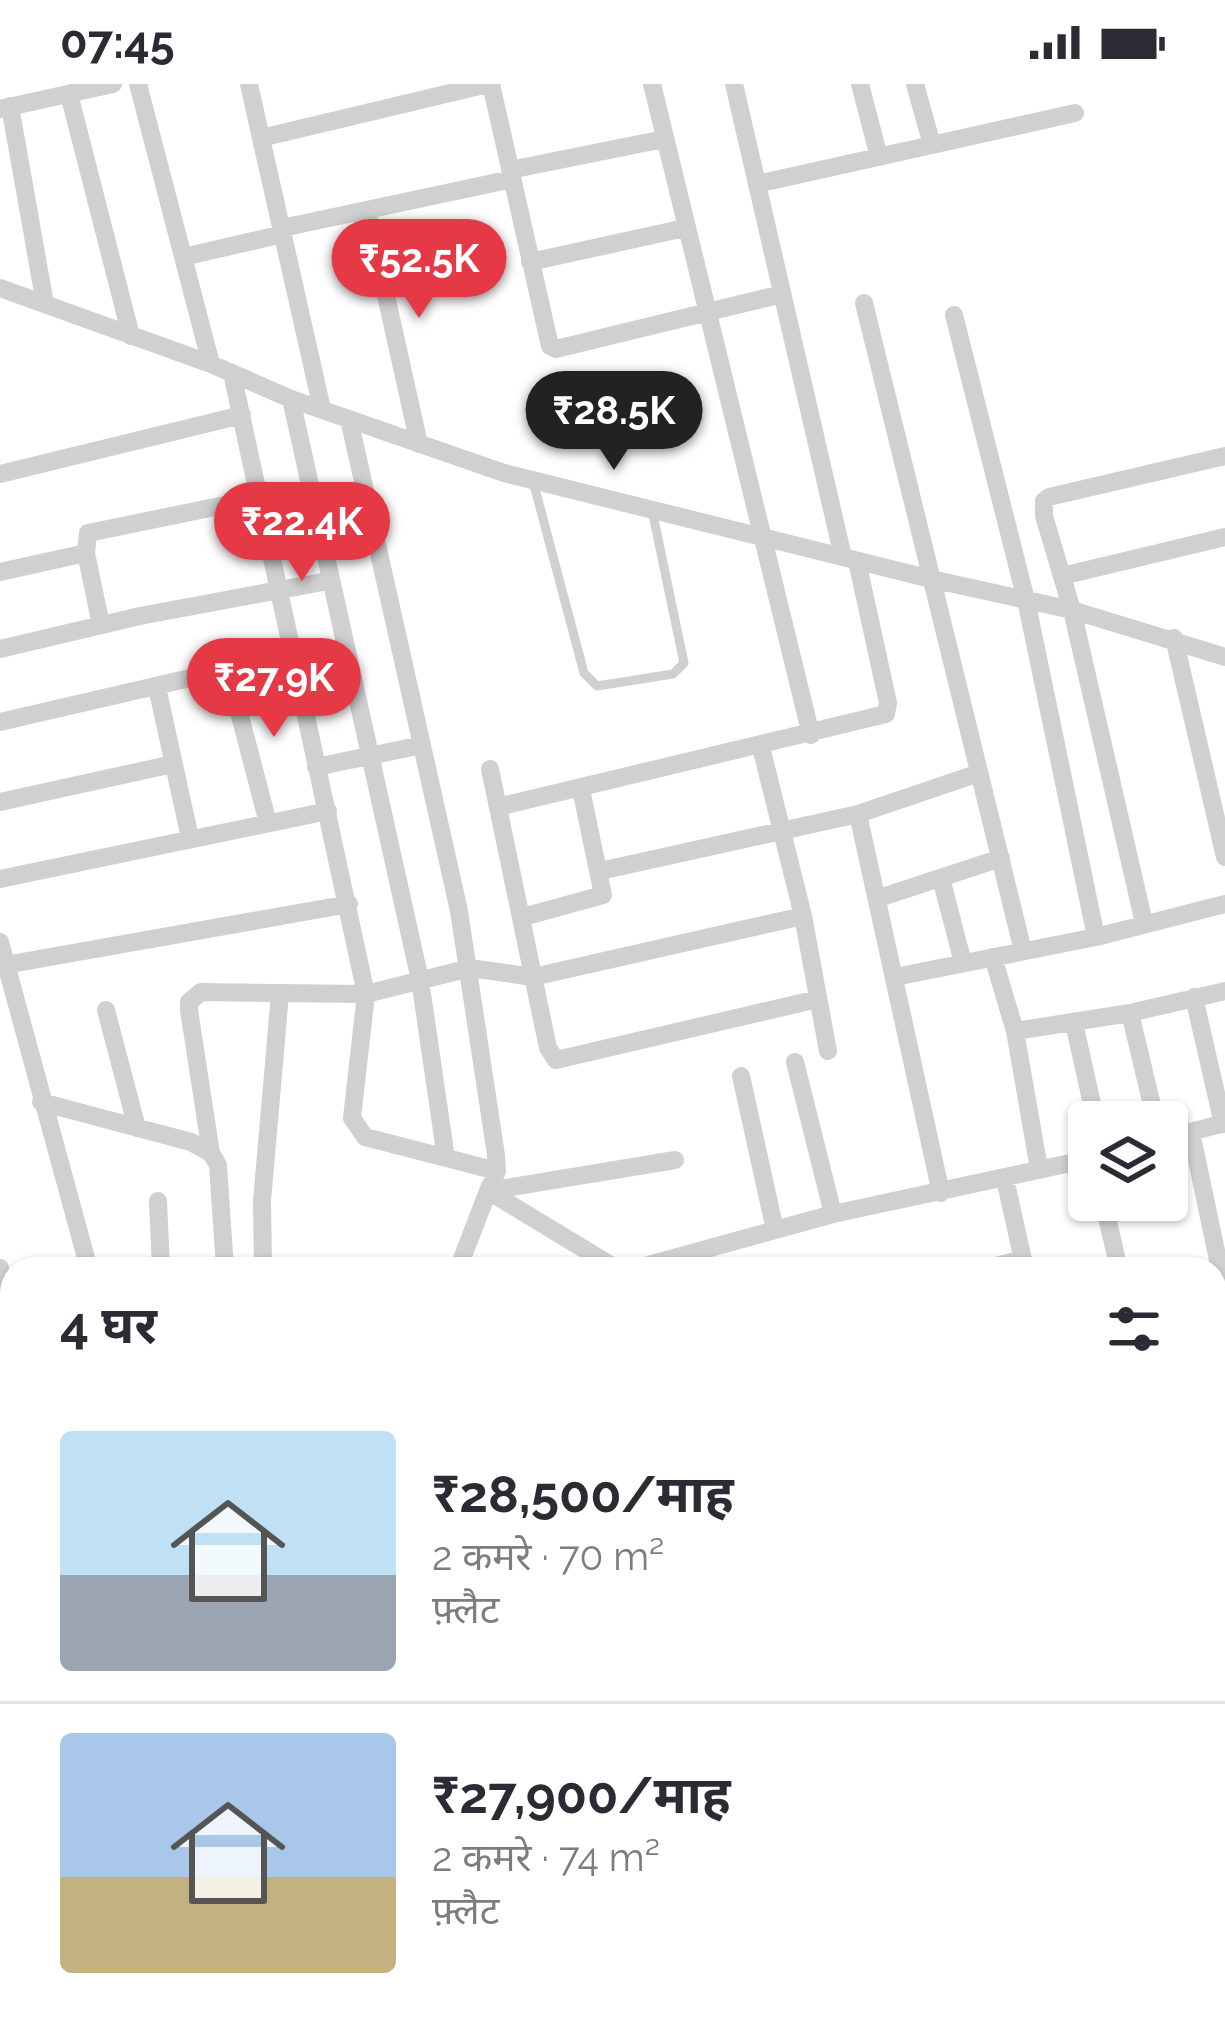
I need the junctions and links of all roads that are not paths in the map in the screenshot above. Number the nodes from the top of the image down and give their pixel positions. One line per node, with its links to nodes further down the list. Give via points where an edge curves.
1 (113, 84): 9 (street)
2 (138, 84): 21 (street)
3 (249, 84): 12 (street)
4 (490, 84): 12 (street); 16 (street)
5 (652, 84): 13 (street)
6 (734, 84): 17 (street)
7 (860, 84): 15 (street)
8 (916, 84): 14 (street)
9 (69, 94): 10 (street); 29 (street)
10 (5, 107): 26 (street)
11 (1075, 112): 14 (street)
12 (262, 138): 20 (street)
13 (664, 139): 16 (street); 19 (street)
14 (932, 145): 15 (street)
15 (879, 157): 17 (street)
16 (511, 175): 18 (street); 22 (street)
17 (757, 184): 24 (street)
18 (367, 210): 20 (street); 36 (street)
19 (685, 228): 22 (street); 27 (street)
20 (283, 231): 21 (street); 33 (street)
21 (183, 256): 30 (street)
22 (530, 262): 27 (street, via 546,338 556,349)
23 (0, 287): 26 (street)
24 (782, 294): 27 (street); 45 (street)
25 (864, 303): 48 (street)
26 (45, 304): 29 (street)
27 (705, 312): 42 (street)
28 (954, 315): 51 (street)
29 (131, 336): 30 (street)
30 (211, 364): 31 (street)
31 (232, 374): 32 (street); 34 (street)
32 (291, 399): 33 (street); 49 (street)
33 (322, 409): 35 (street)
34 (242, 415): 38 (street); 40 (street)
35 (349, 419): 36 (street); 62 (street)
36 (418, 444): 39 (street)
37 (1225, 456): 47 (street, via 1049,497 1044,515)
38 (0, 474)
39 (533, 481): 41 (street); 41 (lane, via 584,674 597,686 674,674 684,663)
40 (259, 498): 44 (street, via 97,529); 50 (street)
41 (651, 509): 42 (street)
42 (761, 534): 45 (street); 61 (street)
43 (1225, 537): 47 (street)
44 (86, 553): 46 (street); 53 (street)
45 (850, 559): 48 (street); 61 (street, via 889,710)
46 (0, 572)
47 (1062, 576): 52 (street)
48 (931, 579): 51 (street); 68 (street)
49 (328, 581): 50 (street); 64 (street)
50 (278, 591): 53 (street); 56 (street)
51 (1026, 600): 52 (street); 88 (street)
52 (1072, 610): 54 (street); 87 (street)
53 (101, 625): 55 (street)
54 (1174, 638): 57 (street); 77 (street)
55 (0, 649)
56 (294, 654): 58 (street); 66 (street)
57 (1225, 657)
58 (228, 670): 59 (street); 74 (street)
59 (157, 687): 60 (street); 65 (street)
60 (0, 722)
61 (811, 735): 63 (street)
62 (422, 745): 64 (street); 94 (street)
63 (761, 747): 69 (street); 75 (street)
64 (368, 757): 66 (street); 97 (street)
65 (173, 764): 70 (street); 76 (street)
66 (316, 767): 72 (street)
67 (490, 769): 71 (street)
68 (979, 773): 73 (street); 78 (street)
69 (581, 788): 71 (street); 79 (street)
70 (0, 802)
71 (498, 807): 86 (street)
72 (328, 811): 74 (street); 83 (street)
73 (858, 814): 75 (street); 82 (street)
74 (268, 823): 76 (street)
75 (781, 830): 79 (street); 85 (street)
76 (190, 838): 81 (street)
77 (1225, 857)
78 (1000, 858): 80 (street); 90 (street)
79 (600, 871): 86 (street, via 601,898)
80 (940, 878): 82 (street); 92 (street)
81 (0, 879)
82 (879, 898): 96 (street)
83 (349, 904): 93 (street); 101 (street)
84 (1225, 904): 87 (street)
85 (803, 916): 95 (street); 103 (street)
86 (523, 917): 95 (street)
87 (1144, 923): 88 (street)
88 (1096, 937): 90 (street)
89 (0, 942): 93 (street)
90 (1023, 951): 91 (street)
91 (993, 957): 92 (street); 107 (street)
92 (964, 963): 96 (street)
93 (5, 965): 98 (street)
94 (470, 968): 95 (street); 97 (street); 123 (street)
95 (533, 977): 103 (street, via 548,1048 562,1061)
96 (895, 977): 126 (street)
97 (420, 980): 101 (street); 119 (street)
98 (5, 989): 113 (street)
99 (1225, 991): 102 (street)
100 (280, 994): 101 (street); 118 (street, via 201,992 189,1002); 134 (street)
101 (366, 994): 119 (street, via 357,1131)
102 (1194, 997): 105 (street); 114 (street)
103 (818, 999): 108 (street)
104 (106, 1010): 115 (street)
105 (1130, 1012): 106 (street); 112 (street)
106 (1074, 1023): 107 (street); 111 (street)
107 (1015, 1031): 122 (street)
108 (828, 1051)
109 (795, 1062): 128 (street)
110 (741, 1076): 130 (street)
111 (1091, 1101)
112 (1151, 1101)
113 (41, 1102): 115 (street); 131 (street)
114 (1224, 1123): 116 (street)
115 (137, 1128): 118 (street)
116 (1191, 1132): 117 (street); 140 (street)
117 (1188, 1133)
118 (212, 1153): 133 (street)
119 (446, 1158): 123 (street)
120 (675, 1160): 125 (street)
121 (1068, 1163): 122 (street)
122 (1039, 1169): 124 (street)
123 (497, 1171): 125 (street)
124 (1004, 1179): 126 (street); 138 (street)
125 (488, 1191): 135 (street); 136 (street)
126 (941, 1193): 128 (street)
127 (158, 1201): 132 (street)
128 (833, 1214): 130 (street)
129 (1108, 1221): 139 (street)
130 (775, 1230): 137 (street)
131 (86, 1257)
132 (160, 1257)
133 (224, 1257)
134 (263, 1257)
135 (463, 1257)
136 (597, 1257)
137 (677, 1257)
138 (1022, 1257)
139 (1116, 1257)
140 (1216, 1257)

